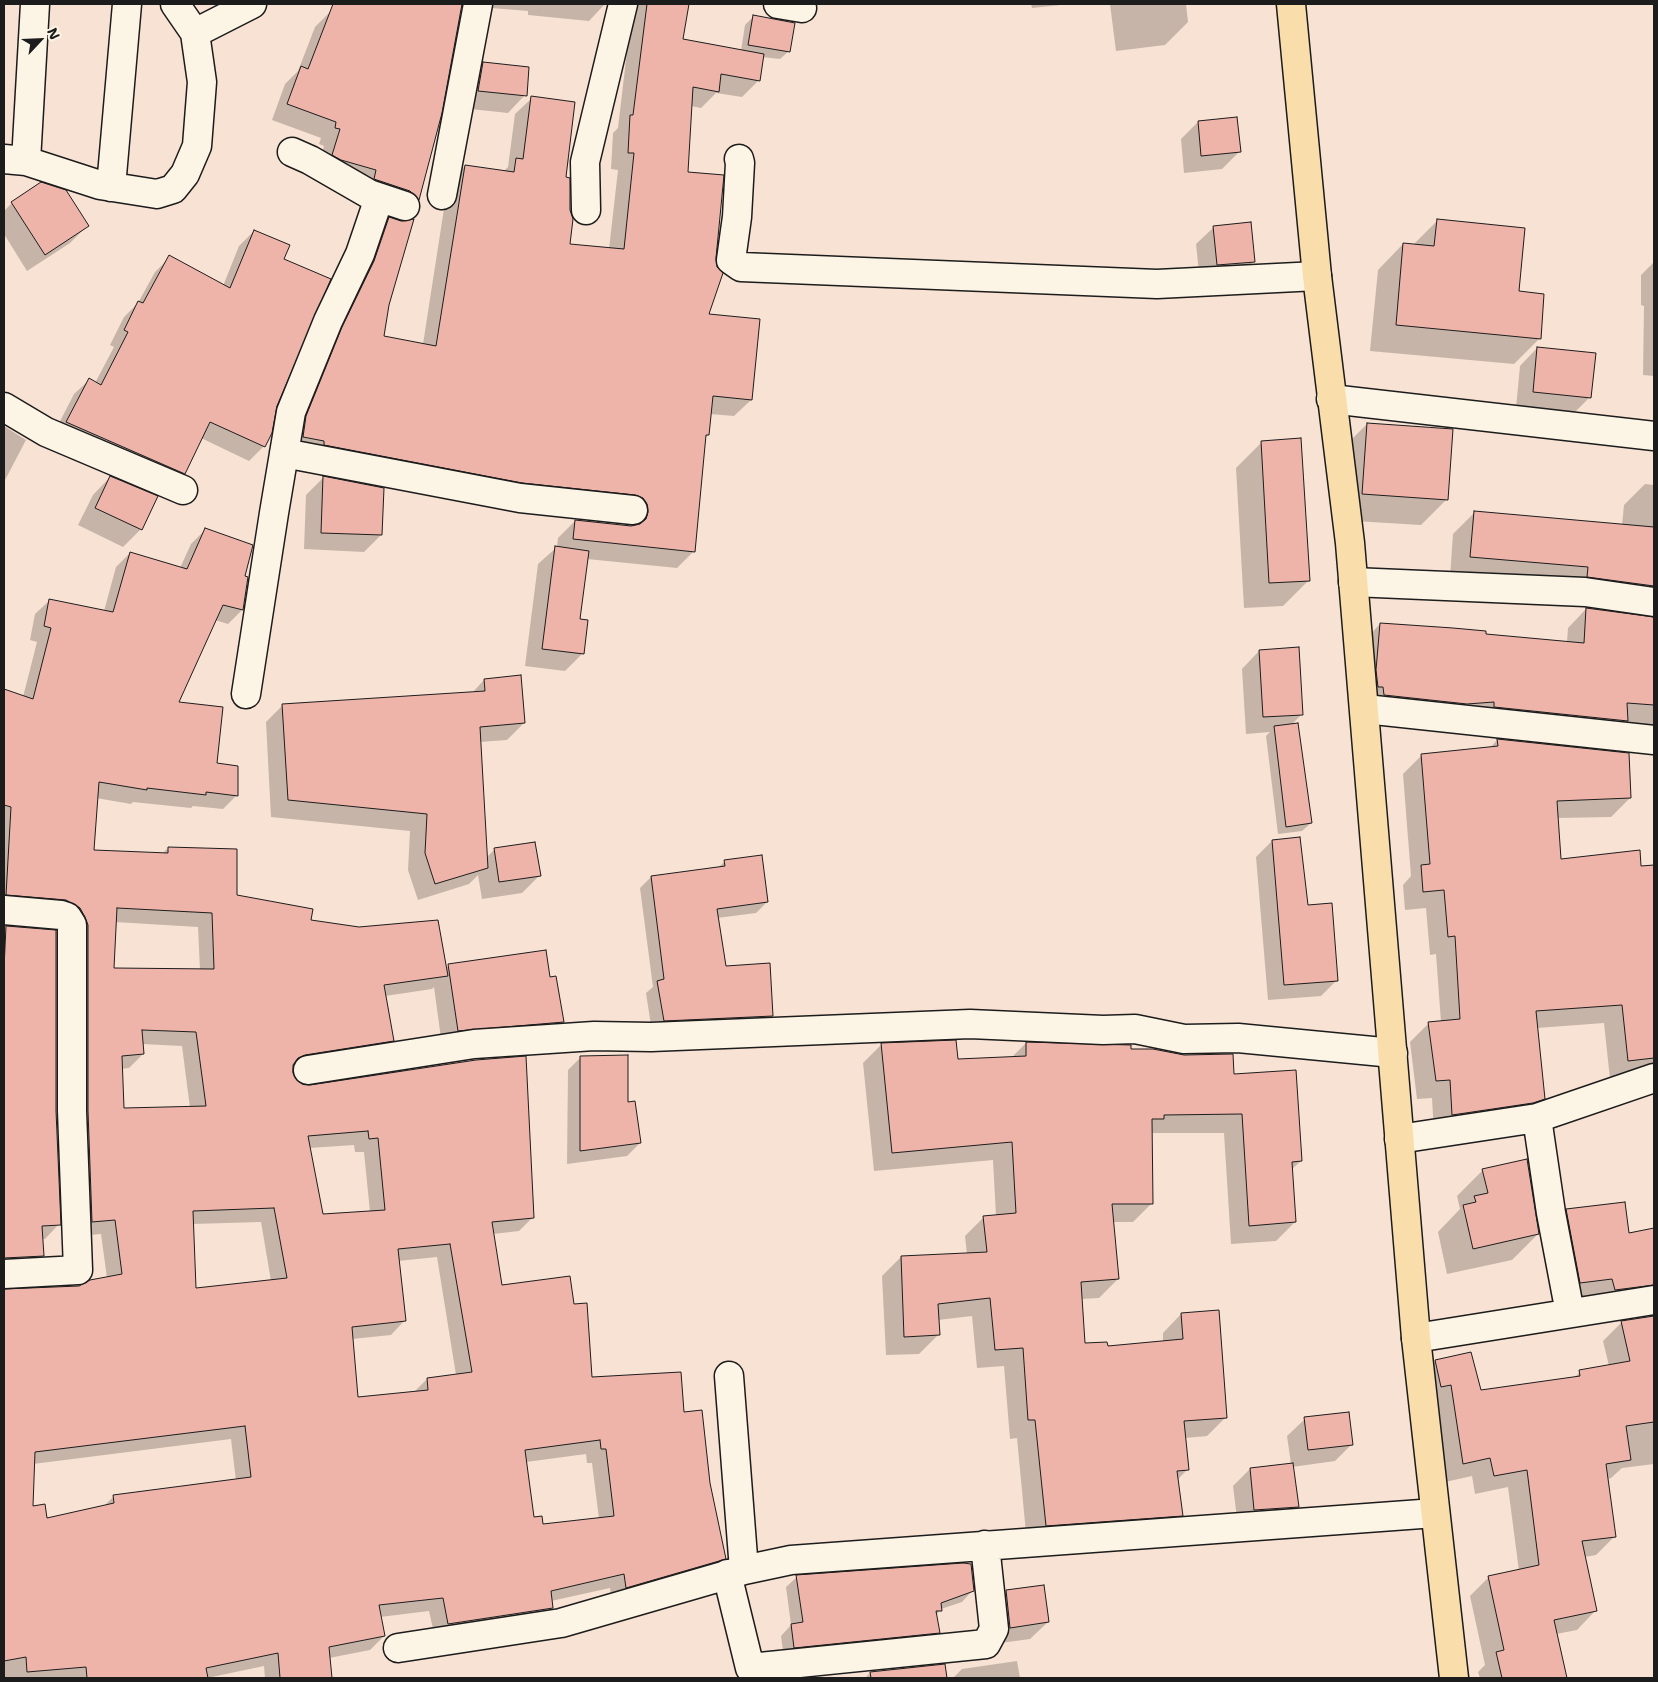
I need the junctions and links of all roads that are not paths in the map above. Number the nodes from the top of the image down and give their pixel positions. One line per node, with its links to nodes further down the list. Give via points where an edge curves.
1 (35, 4): 11 (street)
2 (127, 4): 12 (street)
3 (175, 4): 8 (street)
4 (252, 4): 8 (street)
5 (478, 4): 13 (street)
6 (623, 4): 16 (street, via 586,162)
7 (1291, 4): 17 (main road)
8 (195, 33): 12 (street, via 202,82 197,146 185,174 173,189 157,194)
9 (292, 152): 14 (street)
10 (739, 159): 17 (street, via 737,217 731,260 741,267 1157,284)
11 (15, 160): 12 (street)
12 (111, 187)
13 (442, 195)
14 (379, 198): 15 (street); 21 (street, via 360,254 328,321 291,412)
15 (405, 206)
16 (586, 210)
17 (1317, 276): 18 (main road)
18 (1331, 399): 20 (street); 24 (main road)
19 (4, 407): 22 (street, via 46,432)
20 (1654, 436)
21 (284, 453): 23 (street, via 520,498); 26 (street)
22 (183, 490)
23 (633, 510)
24 (1353, 582): 25 (street, via 1584,592); 27 (main road)
25 (1654, 602)
26 (246, 694)
27 (1365, 709): 28 (street); 30 (main road)
28 (1654, 740)
29 (4, 910): 35 (street, via 61,915 67,917 72,925 72,1111 78,1270)
30 (1394, 1053): 31 (street, via 1238,1038 1184,1038 1135,1029 970,1024 651,1037 594,1036 474,1044); 34 (main road)
31 (308, 1070)
32 (1654, 1078): 33 (street)
33 (1537, 1118): 34 (street); 37 (street)
34 (1400, 1139): 38 (main road)
35 (4, 1274)
36 (1654, 1300): 37 (street)
37 (1570, 1313): 38 (street)
38 (1416, 1338): 40 (main road)
39 (729, 1376): 42 (street)
40 (1435, 1513): 41 (street); 44 (main road)
41 (985, 1545): 42 (street, via 791,1560); 42 (street, via 994,1629 986,1644 750,1668)
42 (735, 1572): 43 (street, via 561,1624)
43 (398, 1648)
44 (1454, 1678)

